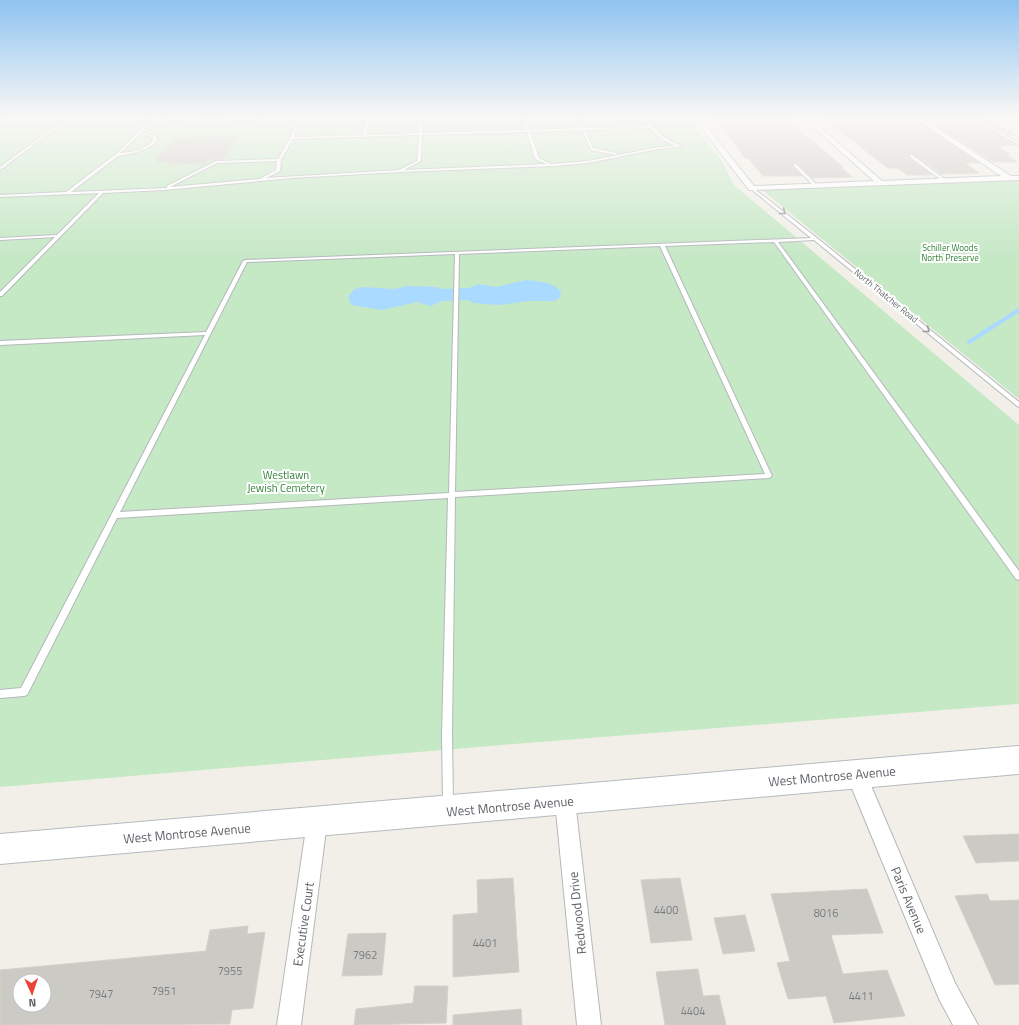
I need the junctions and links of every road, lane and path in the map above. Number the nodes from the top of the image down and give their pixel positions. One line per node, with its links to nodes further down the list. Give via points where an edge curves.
1 (104, 165): 27 (lane)
2 (211, 165): 25 (lane)
3 (278, 165): 15 (lane)
4 (412, 165): 16 (lane)
5 (426, 165): 14 (lane)
6 (523, 165): 13 (lane)
7 (555, 165): 13 (lane)
8 (734, 165): 24 (street)
9 (795, 165): 23 (lane)
10 (859, 165): 22 (street)
11 (923, 165): 21 (lane)
12 (990, 165): 18 (street)
13 (518, 167): 14 (lane)
14 (434, 169): 16 (lane)
15 (278, 171): 17 (lane); 20 (lane)
16 (400, 171): 17 (lane)
17 (292, 177): 20 (lane)
18 (1010, 178): 19 (street); 21 (street)
19 (1019, 178)
20 (256, 181): 25 (lane)
21 (945, 181): 22 (street)
22 (880, 183): 23 (street)
23 (815, 185): 24 (street)
24 (752, 188): 31 (lane, North Thatcher Road, one-way to 31)
25 (164, 189): 26 (lane)
26 (102, 192): 27 (lane); 29 (lane)
27 (67, 193): 28 (lane)
28 (0, 196)
29 (57, 236): 30 (lane); 35 (lane)
30 (0, 238)
31 (816, 239): 32 (lane); 38 (lane, North Thatcher Road, one-way to 38)
32 (776, 241): 33 (lane); 41 (lane)
33 (662, 245): 34 (lane); 39 (lane, via 769,476)
34 (457, 252): 36 (lane, via 245,261); 39 (lane)
35 (0, 295)
36 (208, 333): 37 (lane); 40 (lane)
37 (0, 343)
38 (1019, 406)
39 (453, 495): 40 (lane); 46 (lane, via 447,734)
40 (116, 515): 42 (lane, via 24,692)
41 (1019, 577)
42 (0, 694)
43 (1019, 760): 44 (street, West Montrose Avenue)
44 (856, 774): 45 (street, West Montrose Avenue); 51 (street, Paris Avenue, via 947,991)
45 (565, 801): 46 (street, West Montrose Avenue); 50 (street, Redwood Drive)
46 (448, 811): 47 (street, West Montrose Avenue)
47 (317, 822): 48 (street, West Montrose Avenue); 49 (street, Executive Court)
48 (0, 849)
49 (289, 1025)
50 (589, 1025)
51 (966, 1025)

